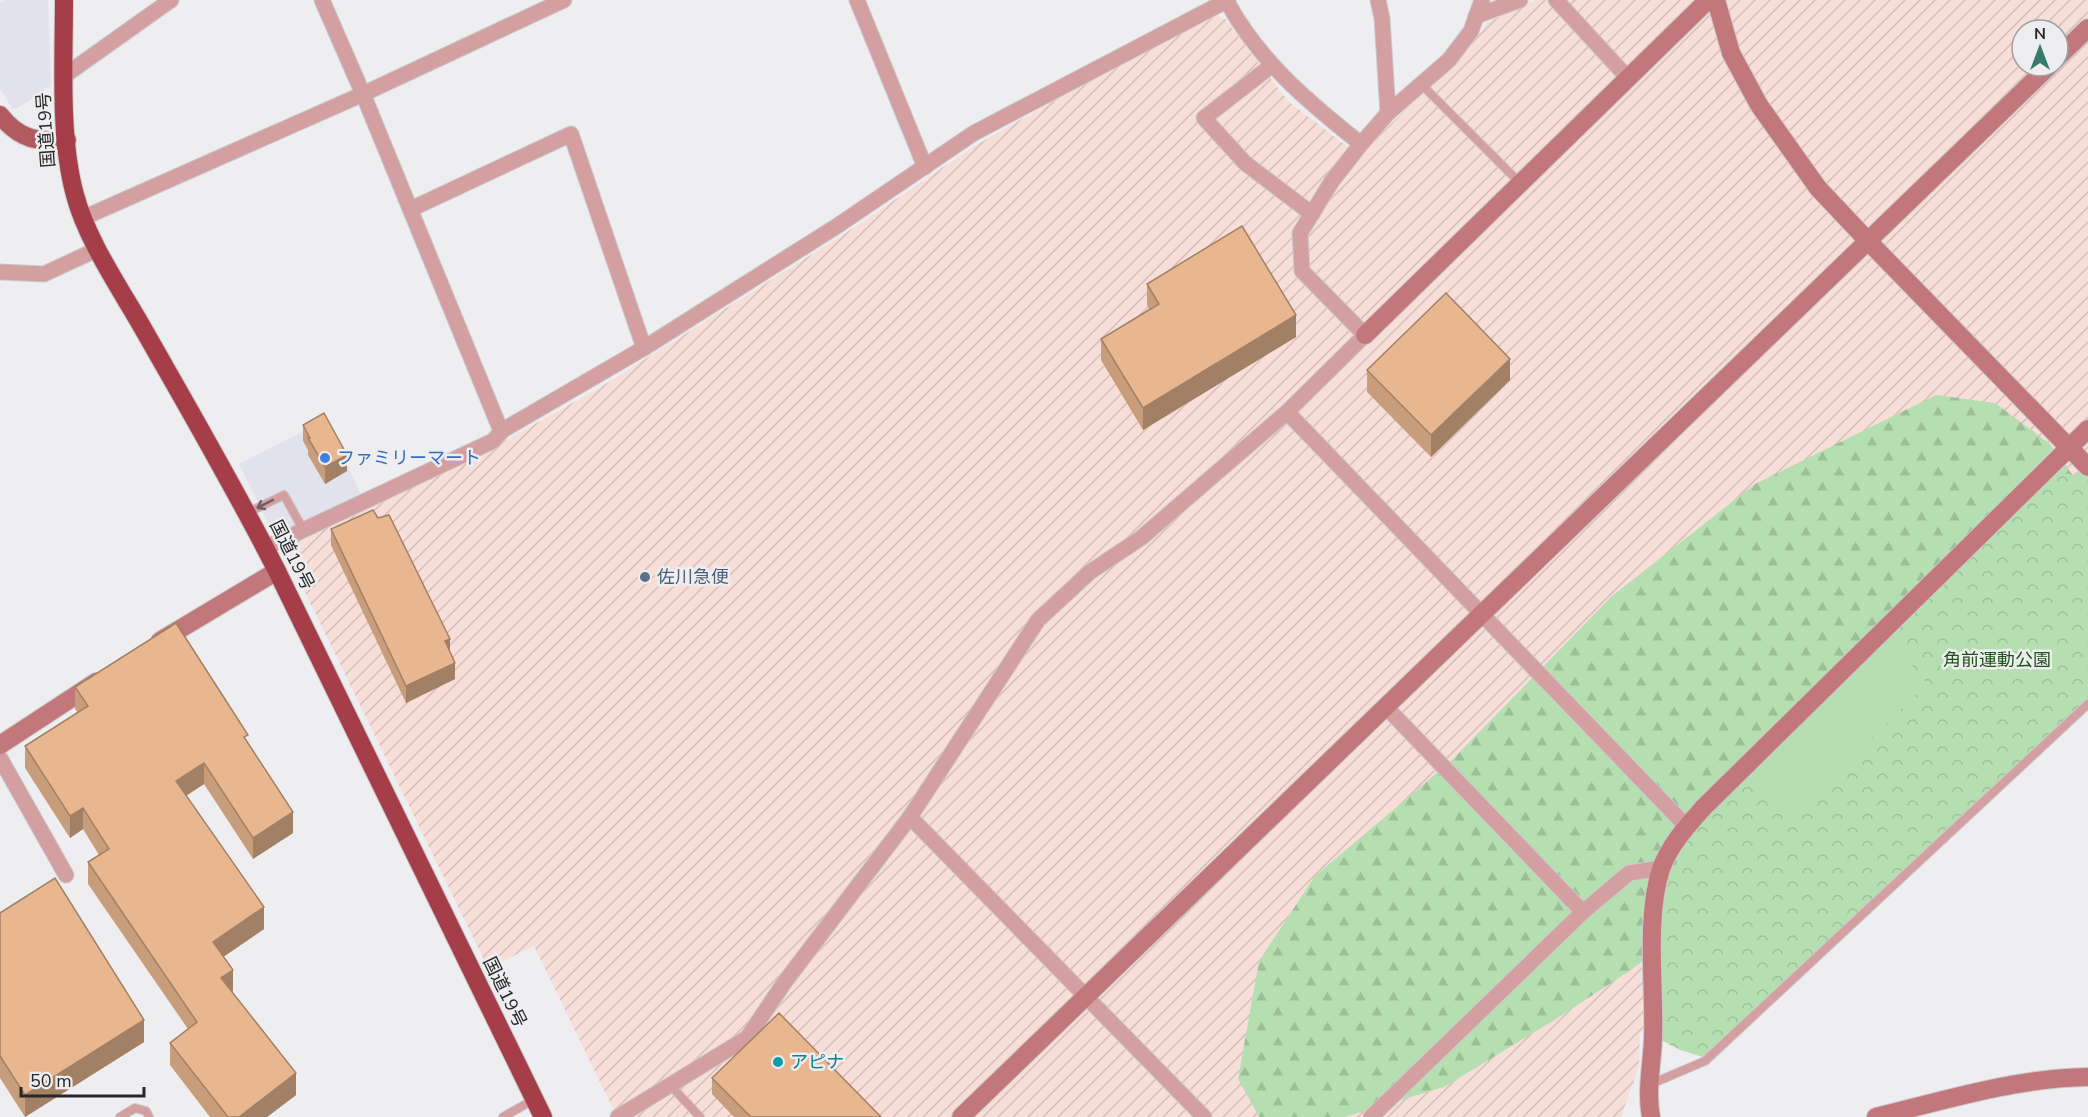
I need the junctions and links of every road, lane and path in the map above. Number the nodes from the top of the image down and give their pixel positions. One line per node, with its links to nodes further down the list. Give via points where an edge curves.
1 (64, 0): 17 (highway, 国道19号)
2 (171, 0): 17 (street)
3 (322, 0): 21 (street)
4 (564, 0): 21 (street)
5 (857, 0): 26 (street)
6 (1227, 0): 16 (street); 26 (street, via 974,133)
7 (1378, 0): 22 (street)
8 (1482, 0): 13 (street)
9 (1520, 0): 13 (street)
10 (1556, 0): 18 (street)
11 (1708, 0): 18 (street)
12 (1716, 0): 31 (street, via 1731,53 1759,105 1818,188)
13 (1476, 16): 20 (street, via 1471,31 1449,60)
14 (2088, 28): 15 (street)
15 (2070, 45)
16 (1271, 66): 25 (street); 29 (street, via 1204,118 1245,163)
17 (64, 76): 24 (highway, 国道19号)
18 (1628, 78): 27 (street)
19 (2037, 78): 31 (street)
20 (1421, 84): 22 (street); 27 (lane)
21 (363, 94): 28 (street); 30 (street)
22 (1388, 113): 25 (street)
23 (0, 115): 24 (main road, via 25,137)
24 (67, 140): 30 (highway, 国道19号, via 69,170)
25 (1361, 144): 29 (street)
26 (925, 167): 35 (street)
27 (1520, 183): 34 (street)
28 (411, 209): 35 (street, via 572,134); 38 (street)
29 (1312, 214): 34 (street, via 1300,233 1302,271)
30 (83, 218): 32 (highway, 国道19号)
31 (1868, 241): 39 (street); 45 (street)
32 (98, 249): 33 (street, via 44,274); 41 (highway, 国道19号)
33 (0, 273)
34 (1365, 335): 36 (street)
35 (644, 348): 38 (street)
36 (1287, 412): 45 (street); 52 (street, via 1141,538 1090,572 1038,620)
37 (2088, 429): 39 (street)
38 (501, 431): 42 (street, via 493,441)
39 (2069, 447): 40 (street); 53 (street)
40 (2088, 467)
41 (247, 513): 42 (lane, one-way to 41, via 284,495); 43 (highway, 国道19号)
42 (304, 531): 43 (street)
43 (266, 548): 44 (highway, 国道19号)
44 (277, 571): 46 (street); 61 (highway, 国道19号)
45 (1483, 614): 49 (street); 53 (street)
46 (141, 652)
47 (113, 671): 50 (street)
48 (2088, 704): 60 (lane, via 1705,1061)
49 (1386, 707): 56 (street); 57 (street)
50 (0, 745)
51 (0, 758): 55 (street)
52 (910, 817): 57 (street); 59 (street, via 747,1038)
53 (1687, 827): 54 (street)
54 (1662, 868): 56 (street, via 1629,873); 60 (street, via 1654,904)
55 (66, 875)
56 (1583, 912): 70 (street)
57 (1087, 996): 68 (street); 69 (street)
58 (2088, 1077): 72 (street, via 2000,1086)
59 (670, 1085): 66 (street); 67 (lane)
60 (1649, 1085): 71 (street)
61 (534, 1100): 64 (lane); 65 (highway, 国道19号)
62 (120, 1117): 63 (lane, via 140,1108)
63 (149, 1117)
64 (503, 1117)
65 (543, 1117)
66 (618, 1117)
67 (700, 1117)
68 (961, 1117)
69 (1204, 1117)
70 (1371, 1117)
71 (1651, 1117)
72 (1876, 1117)

